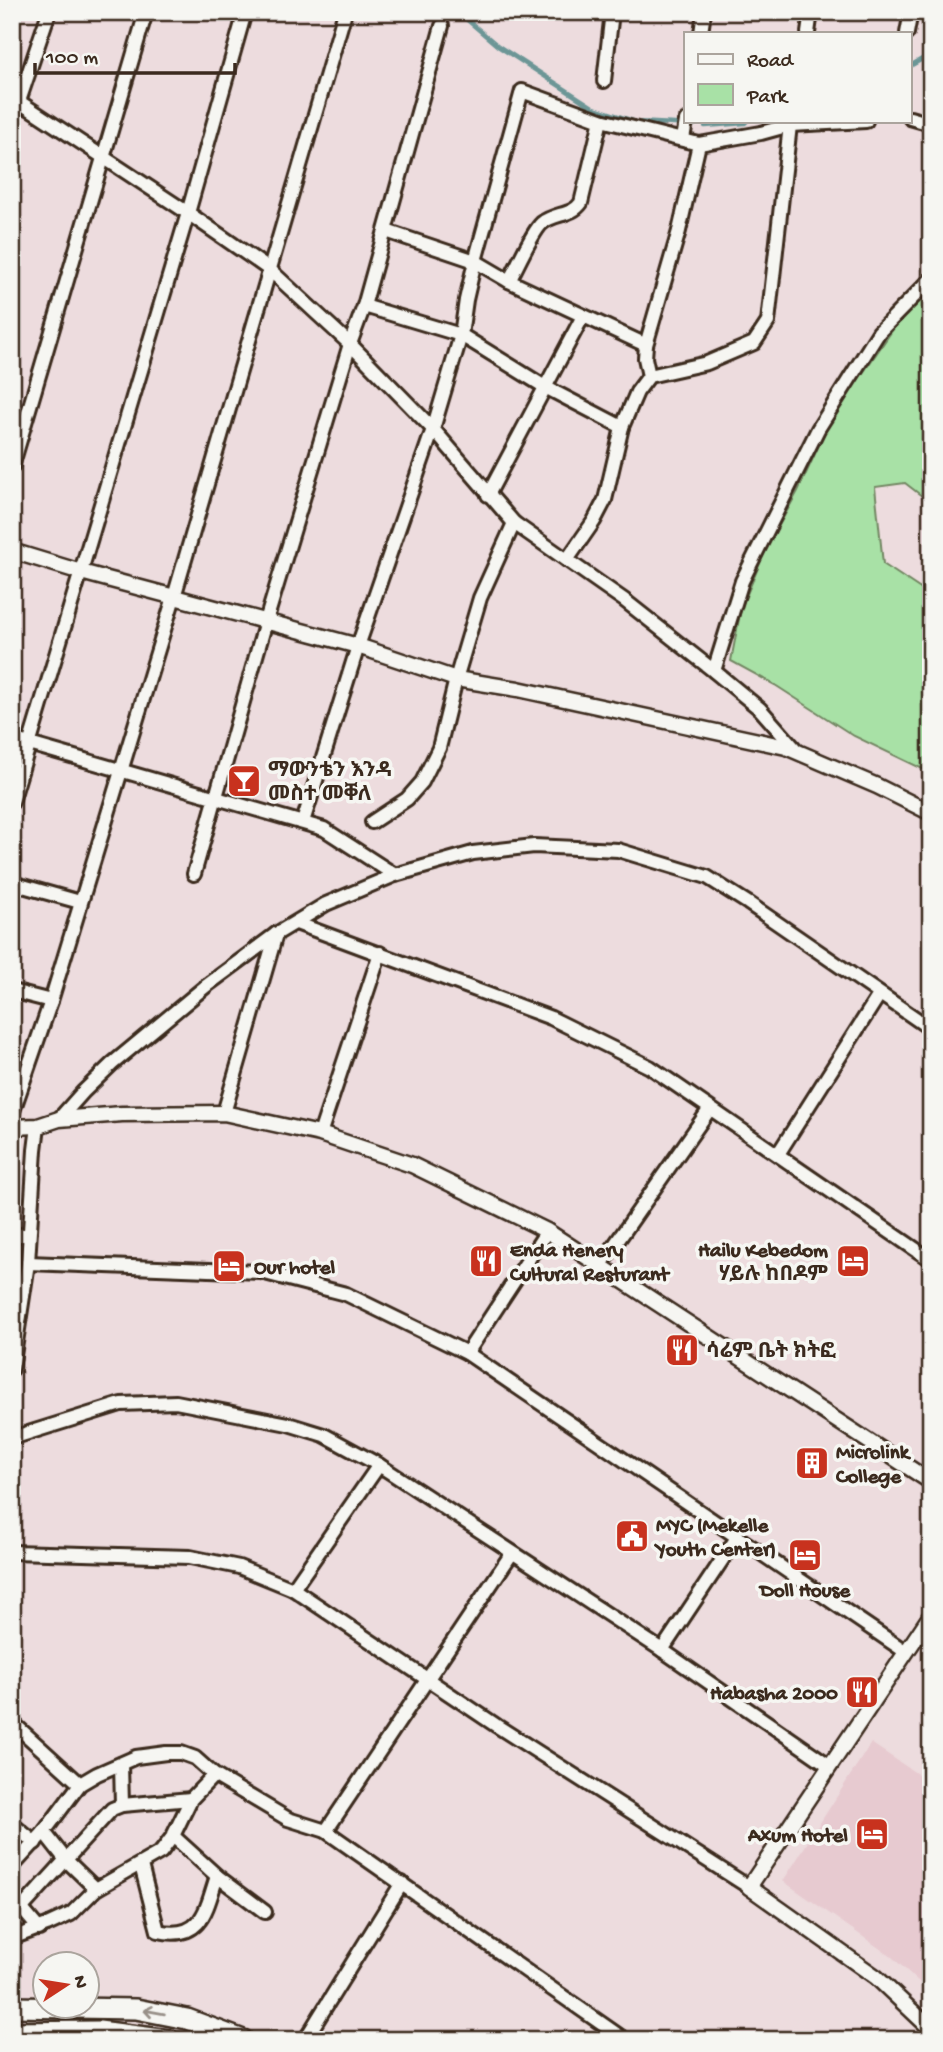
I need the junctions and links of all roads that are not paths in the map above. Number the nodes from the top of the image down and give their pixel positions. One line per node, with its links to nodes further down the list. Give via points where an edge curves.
1 (49, 12): 14 (street)
2 (146, 12): 24 (street)
3 (245, 12): 25 (street)
4 (345, 12): 28 (street)
5 (612, 12): 13 (street)
6 (704, 12): 10 (street)
7 (811, 12): 11 (street)
8 (911, 12): 12 (street)
9 (442, 26): 26 (street)
10 (701, 32)
11 (808, 32)
12 (907, 32)
13 (604, 81)
14 (15, 100): 17 (street); 24 (street)
15 (912, 117): 20 (street)
16 (601, 120): 22 (street); 27 (street, via 522,90); 30 (street, via 581,202 573,211 537,228)
17 (12, 122)
18 (686, 122): 22 (street)
19 (847, 122): 21 (street)
20 (931, 124)
21 (790, 125): 23 (street); 36 (street, via 768,322 763,332 754,343 707,363)
22 (683, 139): 23 (street)
23 (699, 144): 35 (street)
24 (104, 159): 25 (street); 40 (street)
25 (188, 213): 28 (street); 45 (street)
26 (386, 231): 27 (street); 31 (street)
27 (475, 261): 30 (street); 33 (street)
28 (270, 270): 34 (street); 46 (street)
29 (931, 279): 49 (street, via 879,332 818,429 742,581)
30 (509, 281): 32 (street)
31 (364, 306): 33 (street); 34 (street)
32 (583, 316): 35 (street); 37 (street)
33 (461, 335): 37 (street); 39 (street)
34 (350, 344): 39 (street); 47 (street)
35 (646, 345): 36 (street)
36 (649, 376): 38 (street)
37 (545, 387): 38 (street); 41 (street)
38 (622, 427): 44 (street, via 605,500)
39 (433, 429): 41 (street); 48 (street)
40 (12, 467)
41 (488, 495): 42 (street)
42 (514, 523): 44 (street); 50 (street, via 480,598)
43 (12, 551): 45 (street)
44 (567, 560): 49 (street)
45 (81, 572): 46 (street); 52 (street)
46 (174, 597): 47 (street); 54 (street)
47 (266, 621): 48 (street); 55 (street)
48 (358, 646): 50 (street); 58 (street)
49 (714, 671): 53 (street, via 760,709)
50 (456, 680): 53 (street, via 518,689); 59 (street, via 439,748 422,782 407,799)
51 (12, 738): 52 (street)
52 (31, 744): 54 (street); 56 (street)
53 (797, 751): 57 (street)
54 (121, 770): 55 (street); 63 (street)
55 (217, 798): 58 (street); 60 (street)
56 (12, 802)
57 (931, 813)
58 (303, 822): 61 (street, via 324,829)
59 (372, 822)
60 (194, 874)
61 (395, 875): 64 (street, via 326,904); 68 (street, via 473,853 534,846 618,850 707,877)
62 (12, 883): 63 (street)
63 (80, 902): 69 (street)
64 (296, 923): 65 (street); 66 (street)
65 (276, 934): 73 (street); 75 (street, via 112,1064)
66 (380, 953): 72 (street, via 551,1018 650,1067); 78 (street)
67 (12, 991): 69 (street)
68 (879, 995): 70 (street); 79 (street)
69 (51, 1001): 71 (street)
70 (931, 1029)
71 (14, 1100): 74 (street)
72 (709, 1110): 79 (street); 85 (street)
73 (224, 1113): 75 (street); 78 (street)
74 (12, 1114)
75 (59, 1119): 76 (street)
76 (38, 1126): 77 (street); 82 (street)
77 (12, 1127)
78 (320, 1134): 80 (street, via 412,1165)
79 (778, 1154): 83 (street)
80 (547, 1231): 85 (street); 86 (street)
81 (12, 1235): 82 (street)
82 (29, 1235): 84 (street)
83 (931, 1260)
84 (28, 1263): 86 (street, via 261,1272 346,1294); 87 (street)
85 (600, 1266): 90 (street)
86 (467, 1353): 91 (street)
87 (12, 1369)
88 (12, 1438): 89 (street, via 121,1404 176,1402 288,1424 324,1436)
89 (379, 1465): 93 (street); 94 (street)
90 (931, 1482)
91 (738, 1536): 96 (street); 97 (street)
92 (12, 1552): 94 (street, via 190,1557 239,1567)
93 (512, 1553): 96 (street); 98 (street)
94 (293, 1589): 98 (street)
95 (931, 1615): 97 (street)
96 (662, 1650): 101 (street)
97 (906, 1652): 101 (street)
98 (427, 1680): 107 (street); 116 (street)
99 (12, 1722): 103 (street)
100 (121, 1764): 102 (street, via 136,1757 181,1753 195,1758); 103 (street); 105 (street)
101 (830, 1766): 116 (street)
102 (214, 1775): 104 (street); 107 (street, via 288,1819)
103 (79, 1784): 108 (street)
104 (191, 1799): 105 (street); 109 (street)
105 (121, 1805): 111 (street, via 104,1816)
106 (12, 1824): 110 (street)
107 (326, 1831): 115 (street)
108 (44, 1832): 110 (street); 111 (street)
109 (173, 1836): 112 (street, via 161,1852); 114 (street)
110 (35, 1843): 113 (street)
111 (66, 1860): 117 (street); 119 (street)
112 (141, 1865): 114 (street, via 158,1931 167,1933 188,1931 204,1917); 117 (street)
113 (12, 1867)
114 (217, 1876): 120 (street)
115 (402, 1883): 128 (street); 129 (street)
116 (749, 1887): 124 (street, via 876,1977)
117 (96, 1889): 121 (street, via 71,1913)
118 (12, 1897): 119 (street)
119 (21, 1909): 121 (street)
120 (265, 1912)
121 (39, 1929): 122 (street)
122 (12, 1938)
123 (12, 2007): 127 (main road, one-way to 123, via 187,2019 136,2009)
124 (931, 2029)
125 (12, 2032): 126 (main road, via 99,2031)
126 (169, 2040)
127 (243, 2040)
128 (305, 2040)
129 (625, 2040)

